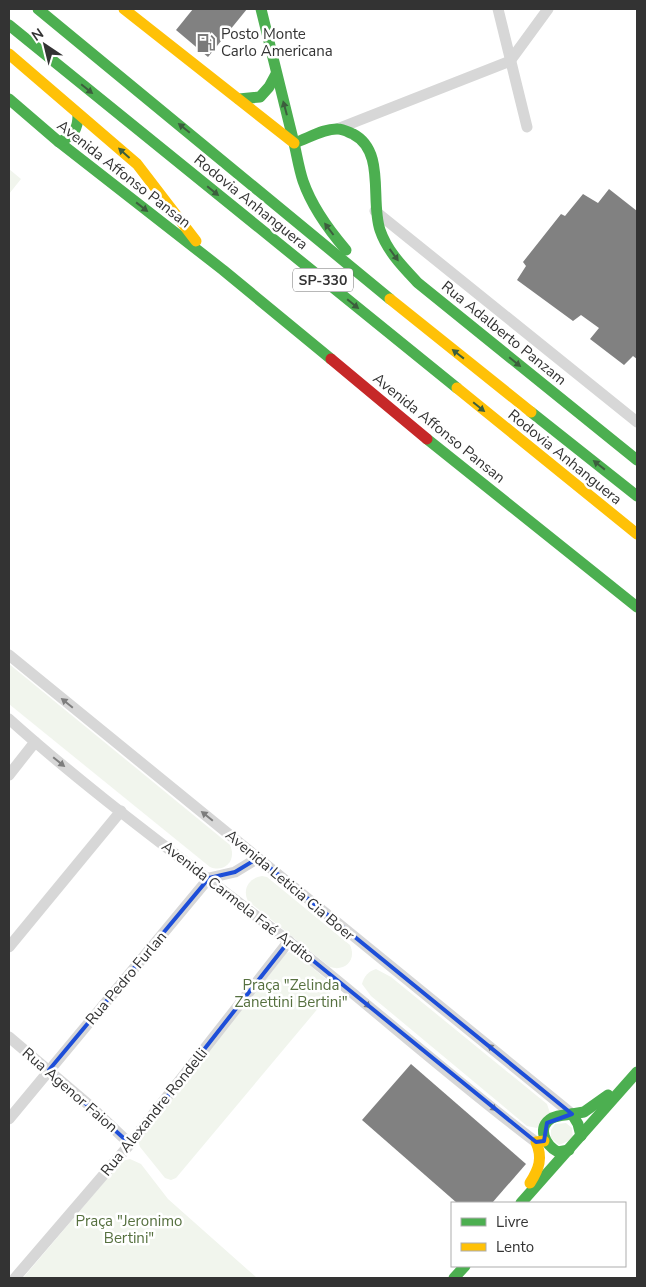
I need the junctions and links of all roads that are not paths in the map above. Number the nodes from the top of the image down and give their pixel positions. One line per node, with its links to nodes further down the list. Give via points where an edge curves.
1 (38, 9): 19 (main road, Rodovia Anhanguera / SP-330, one-way to 1)
2 (124, 9): 11 (main road)
3 (261, 9): 9 (main road)
4 (498, 9): 8 (street)
5 (548, 9): 8 (street)
6 (9, 25): 23 (main road, Rodovia Anhanguera / SP-330, one-way to 23)
7 (9, 54): 12 (main road, Avenida Affonso Pansan)
8 (510, 61): 13 (street); 14 (street)
9 (276, 74): 11 (main road, via 260,97); 16 (main road, one-way to 9)
10 (9, 99): 15 (main road, Avenida Affonso Pansan)
11 (239, 99): 16 (main road)
12 (78, 115): 15 (main road, via 78,128 70,138); 18 (main road, Avenida Affonso Pansan, one-way to 12, via 182,224 137,164)
13 (527, 127)
14 (336, 129): 16 (main road); 17 (main road, Rua Adalberto Panzam, via 348,131 358,138 371,156 375,168)
15 (59, 142): 18 (main road, Avenida Affonso Pansan, one-way to 18)
16 (294, 143): 19 (main road, one-way to 16, via 353,258 327,228 303,182)
17 (376, 211): 20 (street); 21 (main road, Rua Adalberto Panzam, one-way to 21, via 379,230 390,250 418,283)
18 (223, 270): 24 (main road, Avenida Affonso Pansan)
19 (438, 338): 22 (main road, Rodovia Anhanguera / SP-330, one-way to 19)
20 (637, 422)
21 (637, 460)
22 (637, 496)
23 (637, 534)
24 (637, 607)
25 (9, 655): 30 (street, Avenida Leticia Cia Boer, one-way to 25)
26 (9, 719): 27 (street, Avenida Carmela Faé Ardito)
27 (35, 742): 28 (street); 29 (street, Avenida Carmela Faé Ardito, one-way to 29)
28 (9, 775)
29 (121, 811): 31 (street, Avenida Carmela Faé Ardito); 33 (street)
30 (258, 858): 31 (street, via 235,872); 38 (street, Avenida Leticia Cia Boer, one-way to 30)
31 (208, 878): 32 (street, Avenida Carmela Faé Ardito); 35 (street, Rua Pedro Furlan)
32 (289, 941): 41 (street, Avenida Carmela Faé Ardito, one-way to 41); 42 (street, Rua Alexandre Rondelli)
33 (9, 948)
34 (9, 1037): 35 (street, Rua Agenor Faion)
35 (49, 1070): 39 (street, Rua Pedro Furlan); 42 (street, Rua Agenor Faion)
36 (637, 1072): 37 (main road)
37 (627, 1084): 38 (main road, via 613,1090 584,1112); 40 (main road)
38 (572, 1114): 40 (main road); 41 (main road, via 551,1119)
39 (9, 1119)
40 (581, 1136): 43 (main road)
41 (540, 1142): 43 (main road, via 558,1152); 44 (main road, via 541,1158 524,1191)
42 (130, 1144): 46 (street, Rua Alexandre Rondelli)
43 (569, 1150): 44 (main road)
44 (522, 1202)
45 (464, 1267): 47 (main road)
46 (15, 1278)
47 (454, 1278)

